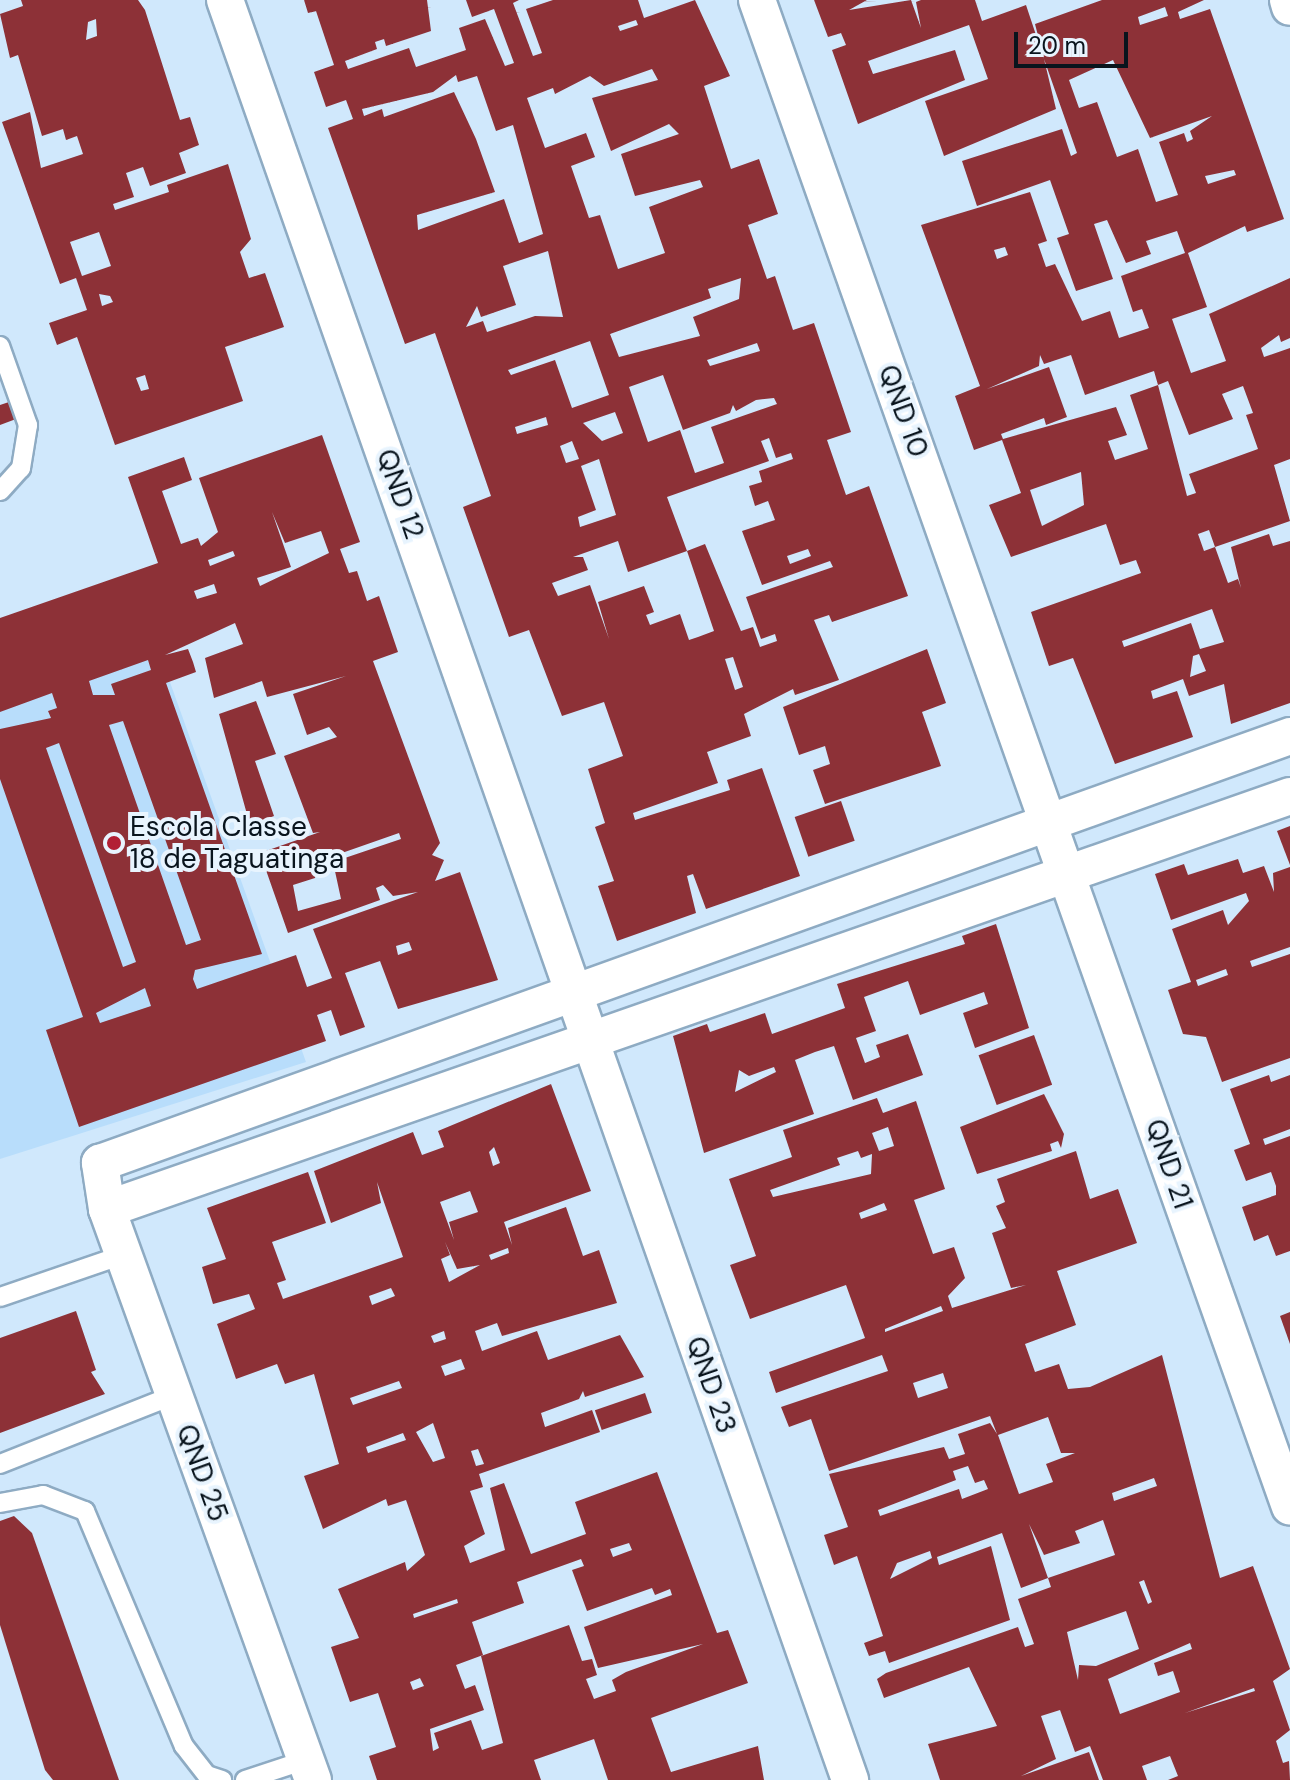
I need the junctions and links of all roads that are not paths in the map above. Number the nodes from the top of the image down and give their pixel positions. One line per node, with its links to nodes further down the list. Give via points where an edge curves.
1 (225, 0): 11 (street, QND 12)
2 (757, 0): 9 (street, QND 10)
3 (1288, 0): 4 (street)
4 (1290, 7)
5 (0, 346): 6 (lane, via 28,425 21,468)
6 (0, 491)
7 (1290, 736): 9 (street)
8 (1290, 796): 10 (street)
9 (1048, 821): 10 (street, QND 21); 11 (street)
10 (1068, 875): 12 (street); 19 (street, QND 21)
11 (574, 988): 12 (street, QND 23); 13 (street, QND 25, via 97,1166)
12 (591, 1042): 13 (street); 23 (street, QND 23)
13 (107, 1209): 14 (street, QND 25)
14 (123, 1255): 15 (lane); 16 (street, QND 25)
15 (0, 1297)
16 (174, 1395): 17 (lane); 20 (street, QND 25)
17 (0, 1464)
18 (0, 1503): 21 (lane, via 43,1495 85,1511 184,1746 207,1775)
19 (1290, 1507)
20 (309, 1770): 22 (lane)
21 (222, 1780)
22 (245, 1780)
23 (850, 1780)

